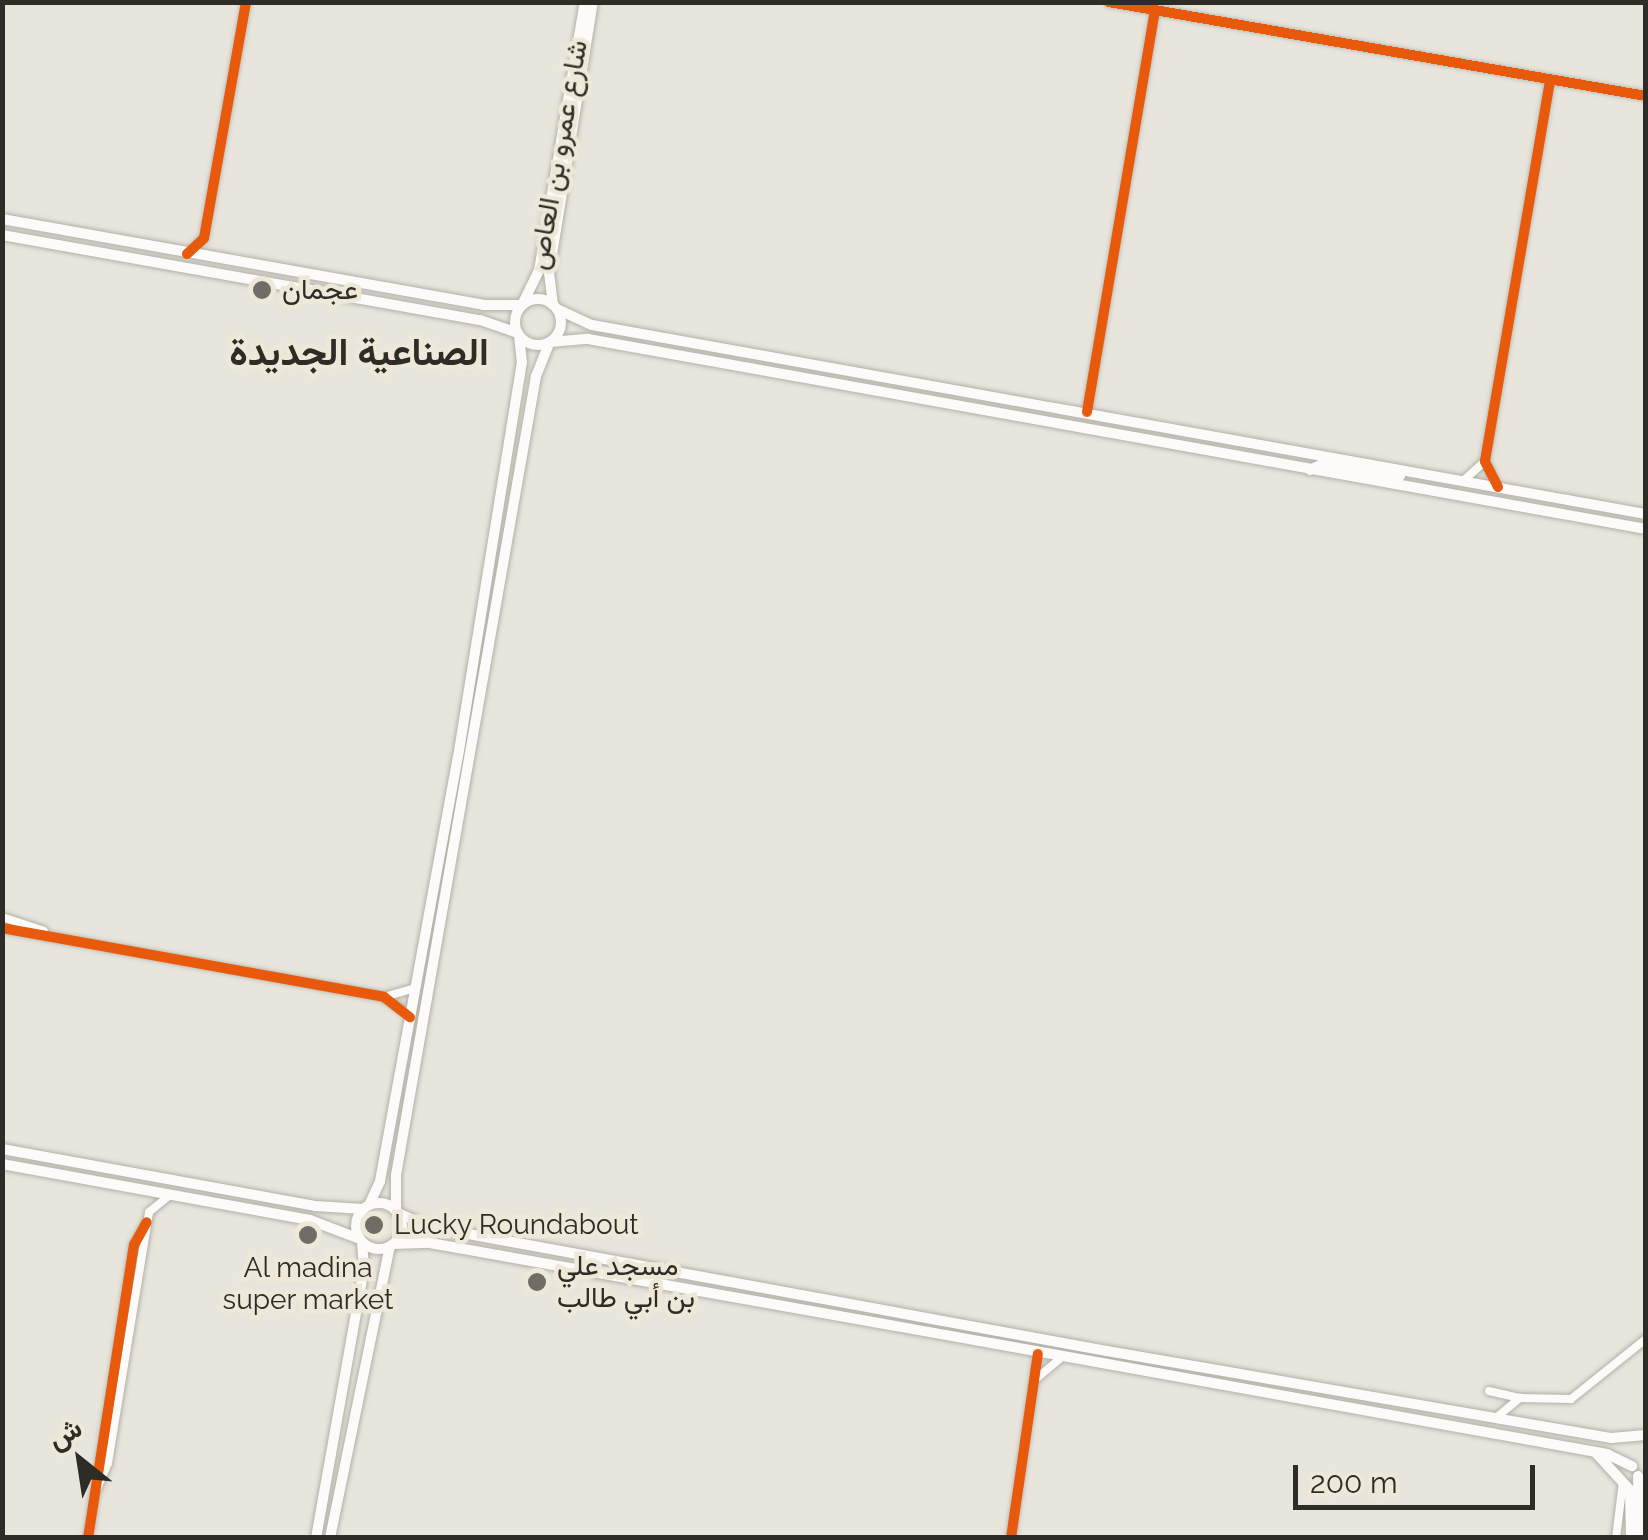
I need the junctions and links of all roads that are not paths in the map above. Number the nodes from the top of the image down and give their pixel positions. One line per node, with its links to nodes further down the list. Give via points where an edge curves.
1 (246, 2): 9 (street)
2 (589, 2): 14 (main road, شارع عمرو بن العاص, via 539,270); 15 (main road, شارع عمرو بن العاص, via 550,265)
3 (1109, 2): 4 (street)
4 (1155, 11): 5 (street); 18 (street)
5 (1550, 80): 6 (street); 22 (street)
6 (1646, 96)
7 (2, 219): 10 (main road)
8 (2, 235): 11 (main road)
9 (204, 238): 12 (street); 13 (street)
10 (140, 243): 11 (main road, via 88,238); 12 (main road)
11 (74, 248): 16 (main road, via 480,320)
12 (187, 254): 13 (main road)
13 (216, 259): 14 (main road, via 483,305)
14 (522, 305): 15 (main road, via 538,299); 16 (main road)
15 (555, 307): 17 (main road, via 561,326); 19 (main road, via 592,325)
16 (519, 335): 17 (main road, via 533,344); 29 (main road, via 522,363)
17 (549, 342): 21 (main road, via 588,339); 30 (main road, via 536,376)
18 (1089, 393): 19 (street); 20 (street)
19 (1073, 410): 20 (main road)
20 (1088, 412): 21 (main road, via 1077,420); 24 (main road)
21 (1036, 418): 23 (main road)
22 (1485, 461): 25 (street); 26 (street)
23 (1310, 470): 24 (main road, via 1322,464 1398,476); 28 (main road)
24 (1416, 472): 25 (main road)
25 (1463, 481): 26 (main road)
26 (1498, 487): 27 (main road)
27 (1646, 514)
28 (1646, 529)
29 (458, 757): 30 (main road, via 455,785); 31 (main road)
30 (467, 785): 32 (main road)
31 (444, 822): 32 (main road, via 453,823); 36 (main road)
32 (453, 854): 44 (main road, via 396,1175)
33 (2, 917): 35 (street)
34 (2, 928): 35 (street)
35 (58, 937): 37 (street)
36 (416, 988): 37 (street); 38 (main road)
37 (384, 997): 38 (street)
38 (410, 1017): 43 (main road, via 380,1180)
39 (2, 1150): 43 (main road, via 315,1206)
40 (2, 1164): 41 (main road)
41 (132, 1187): 42 (main road); 45 (street)
42 (172, 1194): 45 (street); 46 (main road, via 310,1220)
43 (366, 1207): 44 (main road); 46 (main road, via 356,1226)
44 (397, 1212): 47 (main road, via 402,1226); 48 (main road, via 423,1226)
45 (148, 1217): 62 (street, via 107,1470); 62 (street, via 134,1244 94,1468)
46 (361, 1240): 47 (main road); 64 (main road, via 364,1269)
47 (391, 1245): 50 (main road, via 430,1243); 65 (main road)
48 (1024, 1336): 50 (main road); 51 (main road)
49 (1646, 1339): 56 (street, via 1572,1399)
50 (991, 1343): 52 (main road)
51 (1080, 1346): 52 (main road, via 1047,1346); 57 (main road)
52 (1038, 1354): 53 (main road); 54 (street)
53 (1062, 1358): 54 (street); 59 (main road)
54 (1037, 1378): 66 (street)
55 (1489, 1391): 56 (street)
56 (1520, 1398): 57 (street)
57 (1496, 1417): 58 (main road, via 1611,1438)
58 (1644, 1436): 60 (main road)
59 (1595, 1452): 60 (main road); 61 (main road)
60 (1639, 1474): 69 (main road)
61 (1623, 1478): 67 (street); 68 (main road, via 1635,1510)
62 (97, 1488): 63 (street)
63 (88, 1538)
64 (316, 1538)
65 (330, 1538)
66 (1011, 1538)
67 (1616, 1538)
68 (1632, 1538)
69 (1640, 1538)

